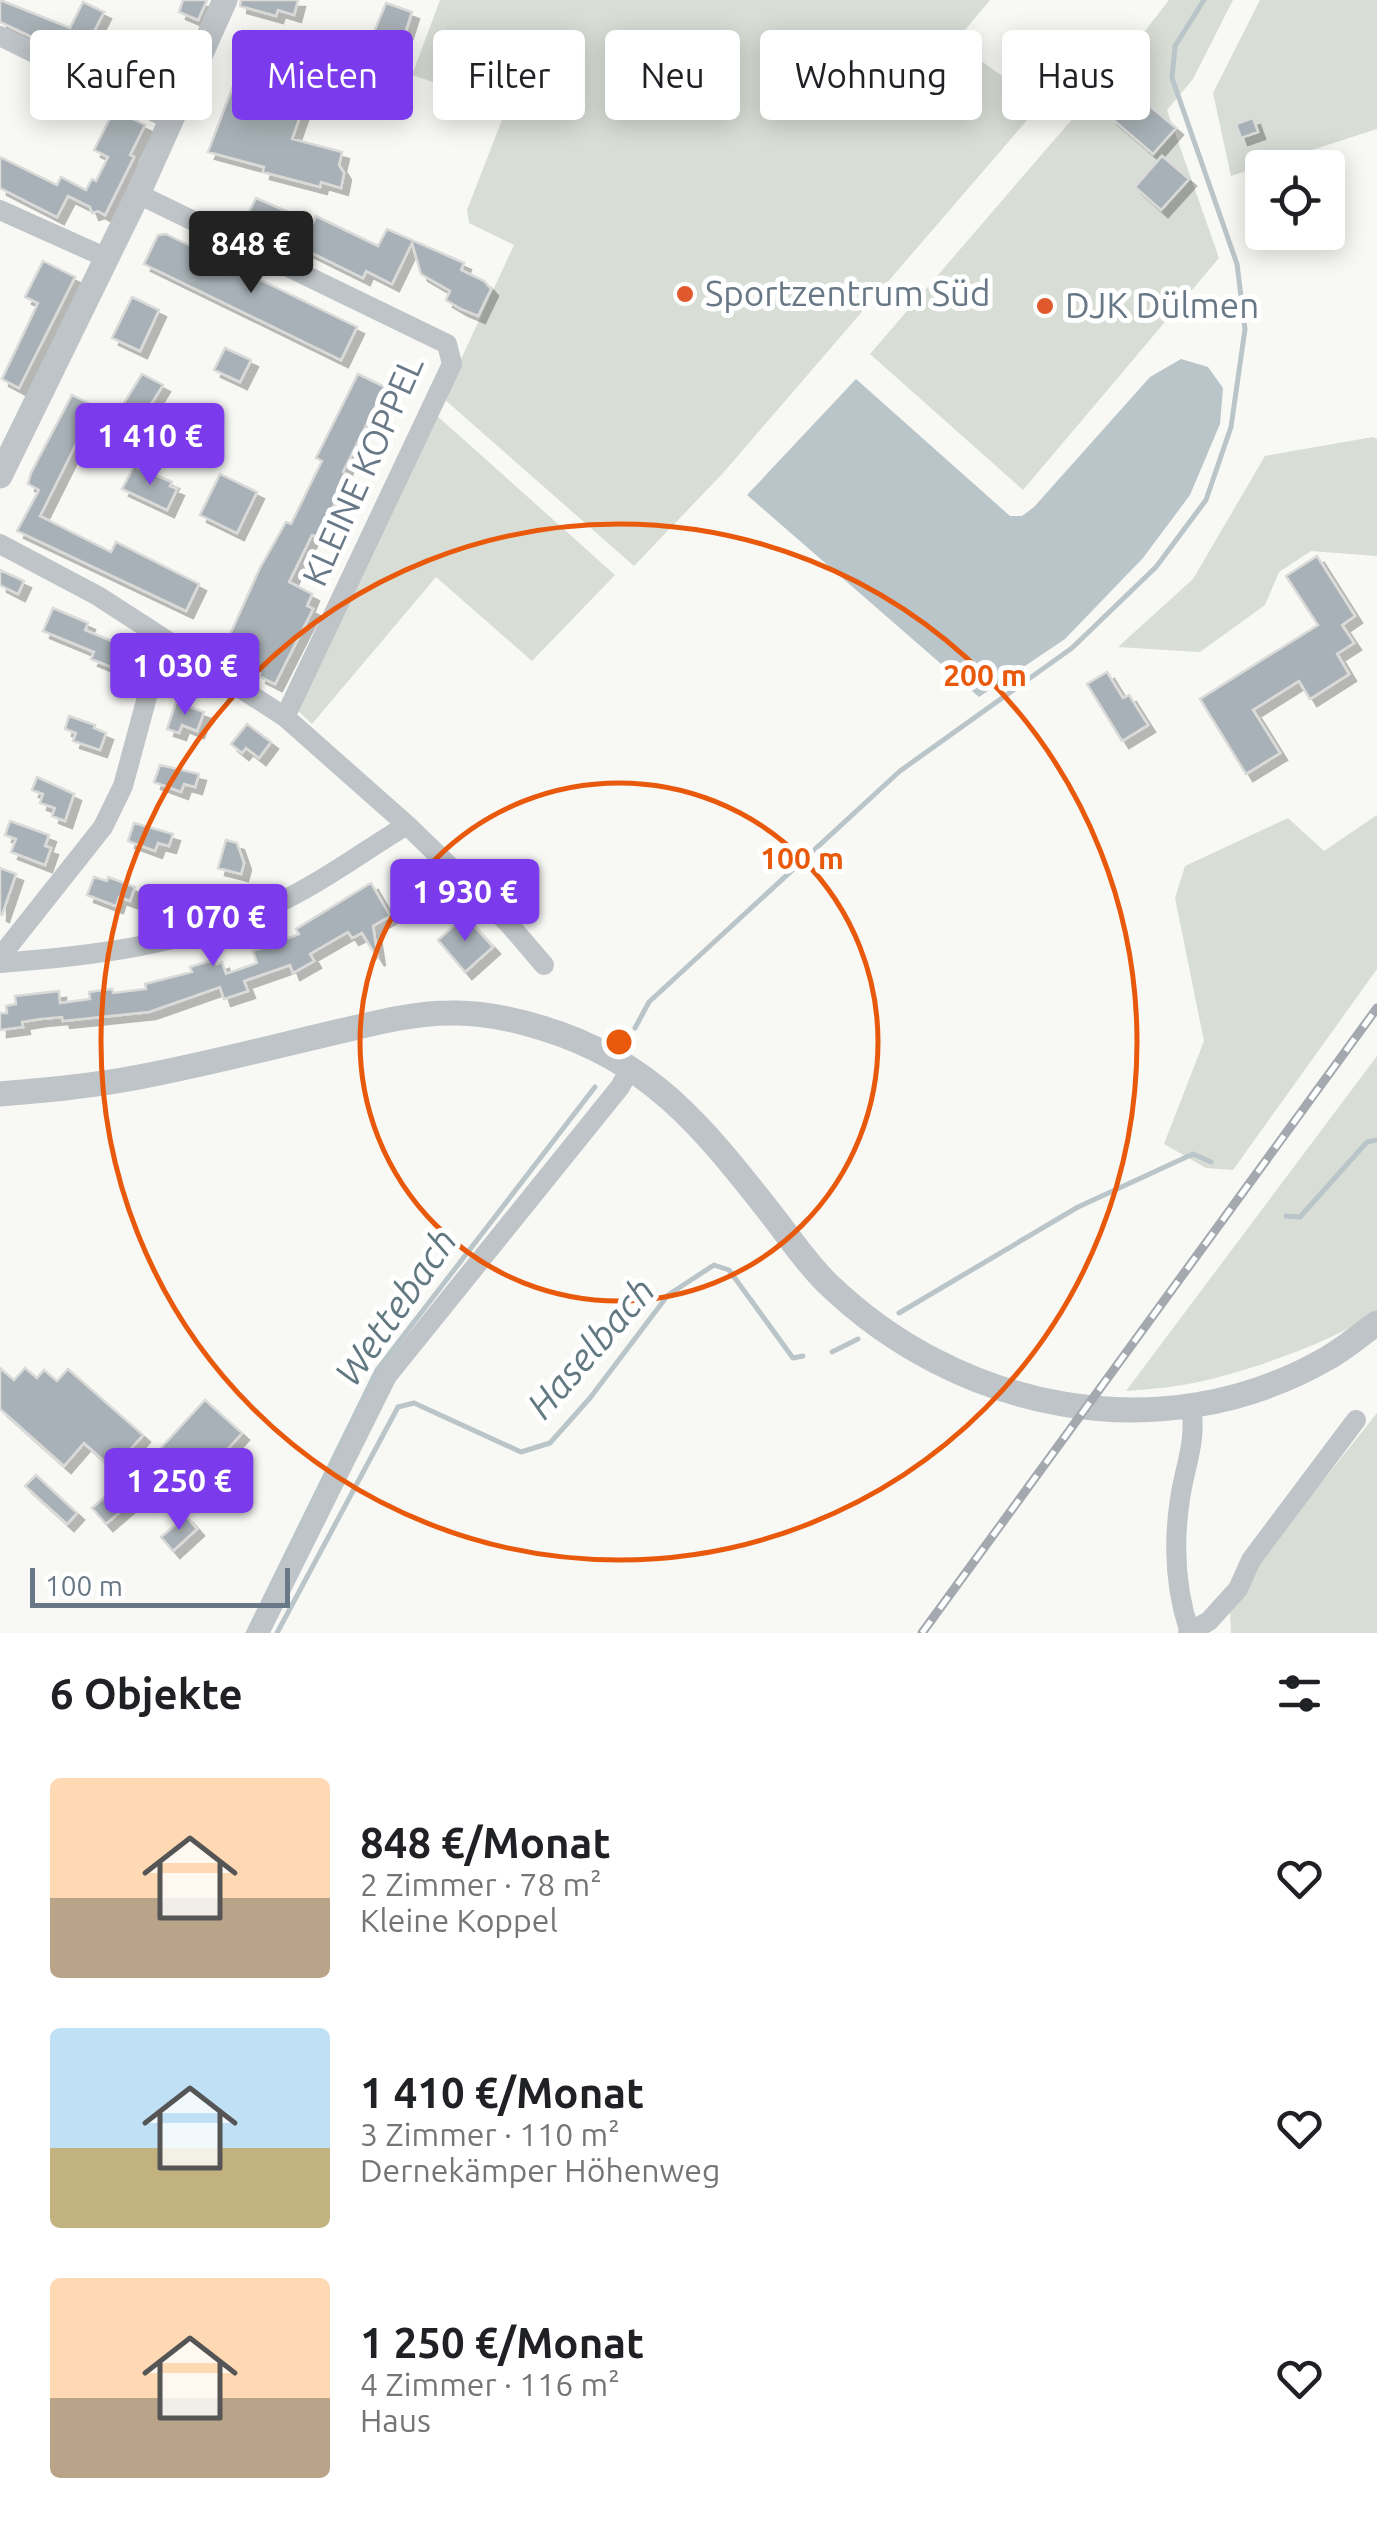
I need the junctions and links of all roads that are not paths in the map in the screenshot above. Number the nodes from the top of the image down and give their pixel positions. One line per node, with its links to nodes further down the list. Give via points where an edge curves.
1 (226, 0): 3 (street)
2 (0, 36): 3 (street)
3 (173, 121): 4 (street)
4 (138, 194): 6 (street); 10 (street, KLEINE KOPPEL, via 447,344 452,364)
5 (0, 210): 6 (street)
6 (107, 258): 7 (street)
7 (0, 476)
8 (0, 544): 9 (street)
9 (163, 638): 10 (street); 12 (street, via 123,786 103,827)
10 (285, 717): 11 (street)
11 (407, 825): 12 (street, via 271,906 210,930 68,958); 13 (street)
12 (0, 960)
13 (544, 965)
14 (632, 1067): 15 (street, via 543,1028 451,1012 136,1078); 17 (street, via 708,1133 823,1279 919,1352 978,1383 1066,1406); 19 (street, via 387,1376)
15 (0, 1094)
16 (1377, 1323): 17 (street, via 1281,1380)
17 (1192, 1406): 20 (street, via 1195,1431 1180,1496 1176,1572)
18 (1356, 1420): 20 (street, via 1251,1560 1238,1589)
19 (259, 1633)
20 (1189, 1633)

